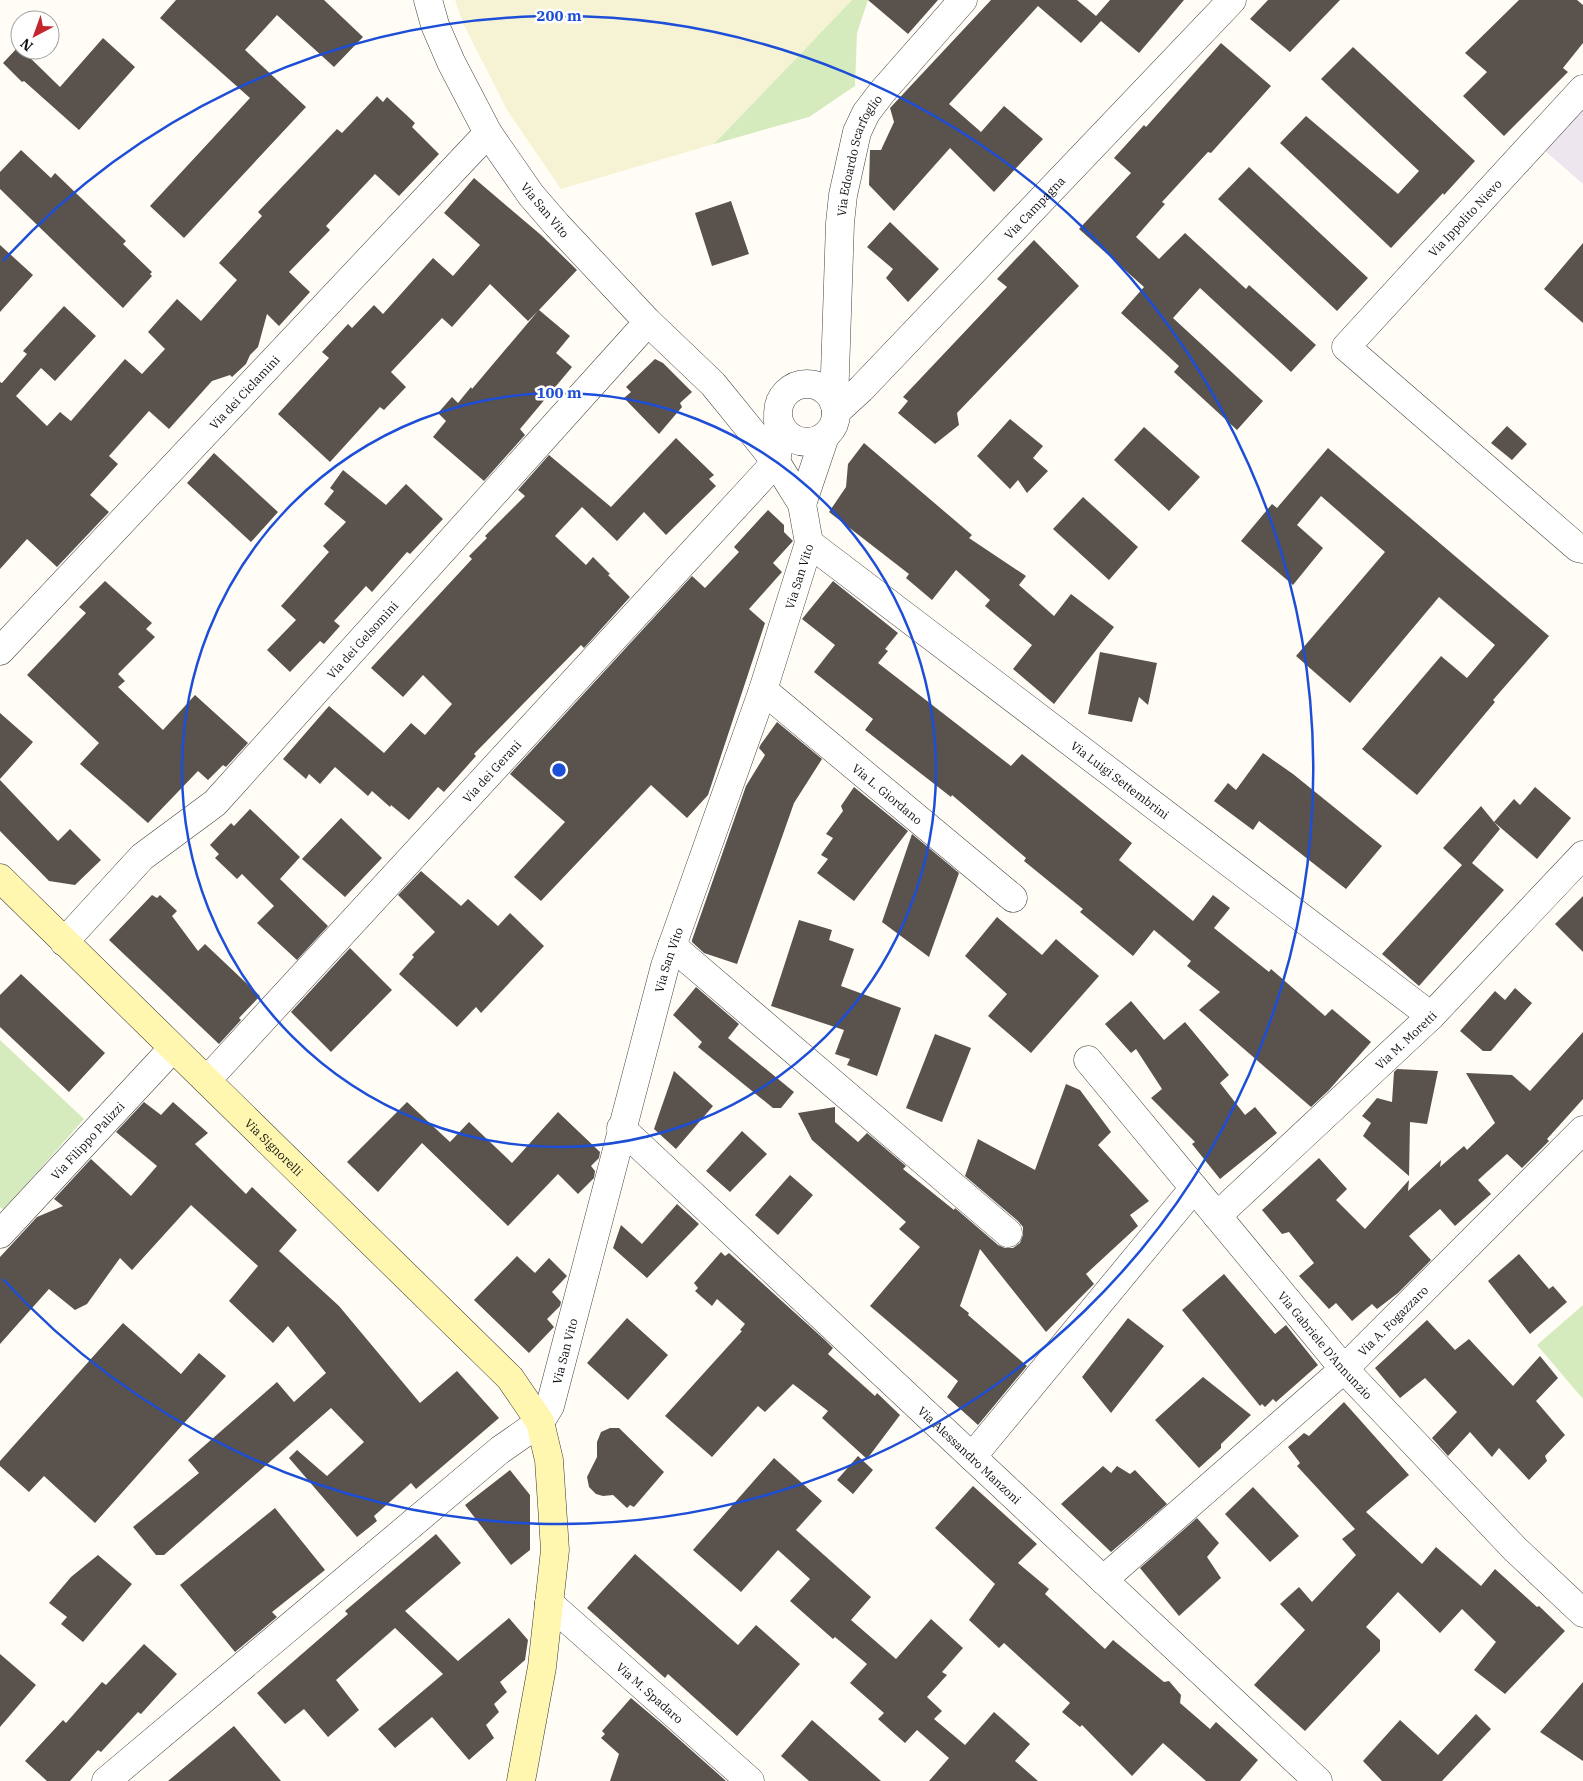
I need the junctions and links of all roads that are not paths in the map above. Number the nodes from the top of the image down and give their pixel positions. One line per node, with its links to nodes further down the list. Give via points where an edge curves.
1 (428, 0): 5 (street, Via San Vito, via 451,62)
2 (964, 0): 7 (street, Via Edoardo Scarfoglio, via 882,92 856,132 840,223)
3 (1232, 0): 9 (street, Via Campagna)
4 (1583, 89): 13 (street, Via Ippolito Nievo, via 1346,347)
5 (488, 133): 6 (street, Via San Vito, via 531,195); 14 (street, Via dei Ciclamini)
6 (648, 322): 8 (street, Via San Vito); 19 (street, Via dei Gelsomini, via 215,803 142,857)
7 (835, 344): 9 (street, Via Edoardo Scarfoglio); 10 (street)
8 (713, 384): 10 (street, Via San Vito, via 748,403 765,405); 10 (street, Via San Vito, via 752,432)
9 (832, 417): 10 (street, via 817,441 808,442); 10 (street, via 830,395 815,385 805,384); 11 (street, Via San Vito)
10 (784, 424): 11 (street, Via San Vito); 24 (street, Via dei Gerani)
11 (802, 504): 12 (street, Via San Vito)
12 (808, 543): 15 (street, Via San Vito); 21 (street, Via Luigi Settembrini)
13 (1583, 550)
14 (0, 650)
15 (763, 690): 18 (street, Via L. Giordano); 20 (street, Via San Vito)
16 (1583, 854): 21 (street, Via M. Moretti)
17 (0, 878): 19 (street, Via Signorelli)
18 (1013, 898)
19 (64, 942): 22 (street, Via Signorelli)
20 (672, 946): 25 (street, Via San Vito); 29 (street)
21 (1431, 1016): 28 (street, Via M. Moretti)
22 (173, 1048): 24 (street, Via Signorelli); 30 (street, Via Filippo Palizzi)
23 (1088, 1060): 27 (street, Via Gabriele D'Annunzio)
24 (206, 1080): 32 (street, Via Signorelli, via 510,1378)
25 (621, 1128): 32 (street, Via San Vito, via 550,1406); 33 (street, Via Alessandro Manzoni)
26 (1583, 1130): 31 (street, Via A. Fogazzaro)
27 (1194, 1188): 28 (street, Via Gabriele D'Annunzio); 33 (street)
28 (1217, 1216): 31 (street, Via Gabriele D'Annunzio)
29 (1008, 1233)
30 (0, 1234)
31 (1344, 1369): 34 (street, Via A. Fogazzaro); 36 (street, Via Gabriele D'Annunzio, via 1515,1549)
32 (540, 1422): 35 (street, via 549,1460 556,1550); 37 (street, via 500,1450)
33 (972, 1457): 34 (street, Via Alessandro Manzoni)
34 (1103, 1580): 40 (street, Via Alessandro Manzoni)
35 (549, 1603): 38 (street, via 542,1667); 39 (street, Via M. Spadaro)
36 (1583, 1613)
37 (106, 1781)
38 (521, 1781)
39 (750, 1781)
40 (1318, 1781)

